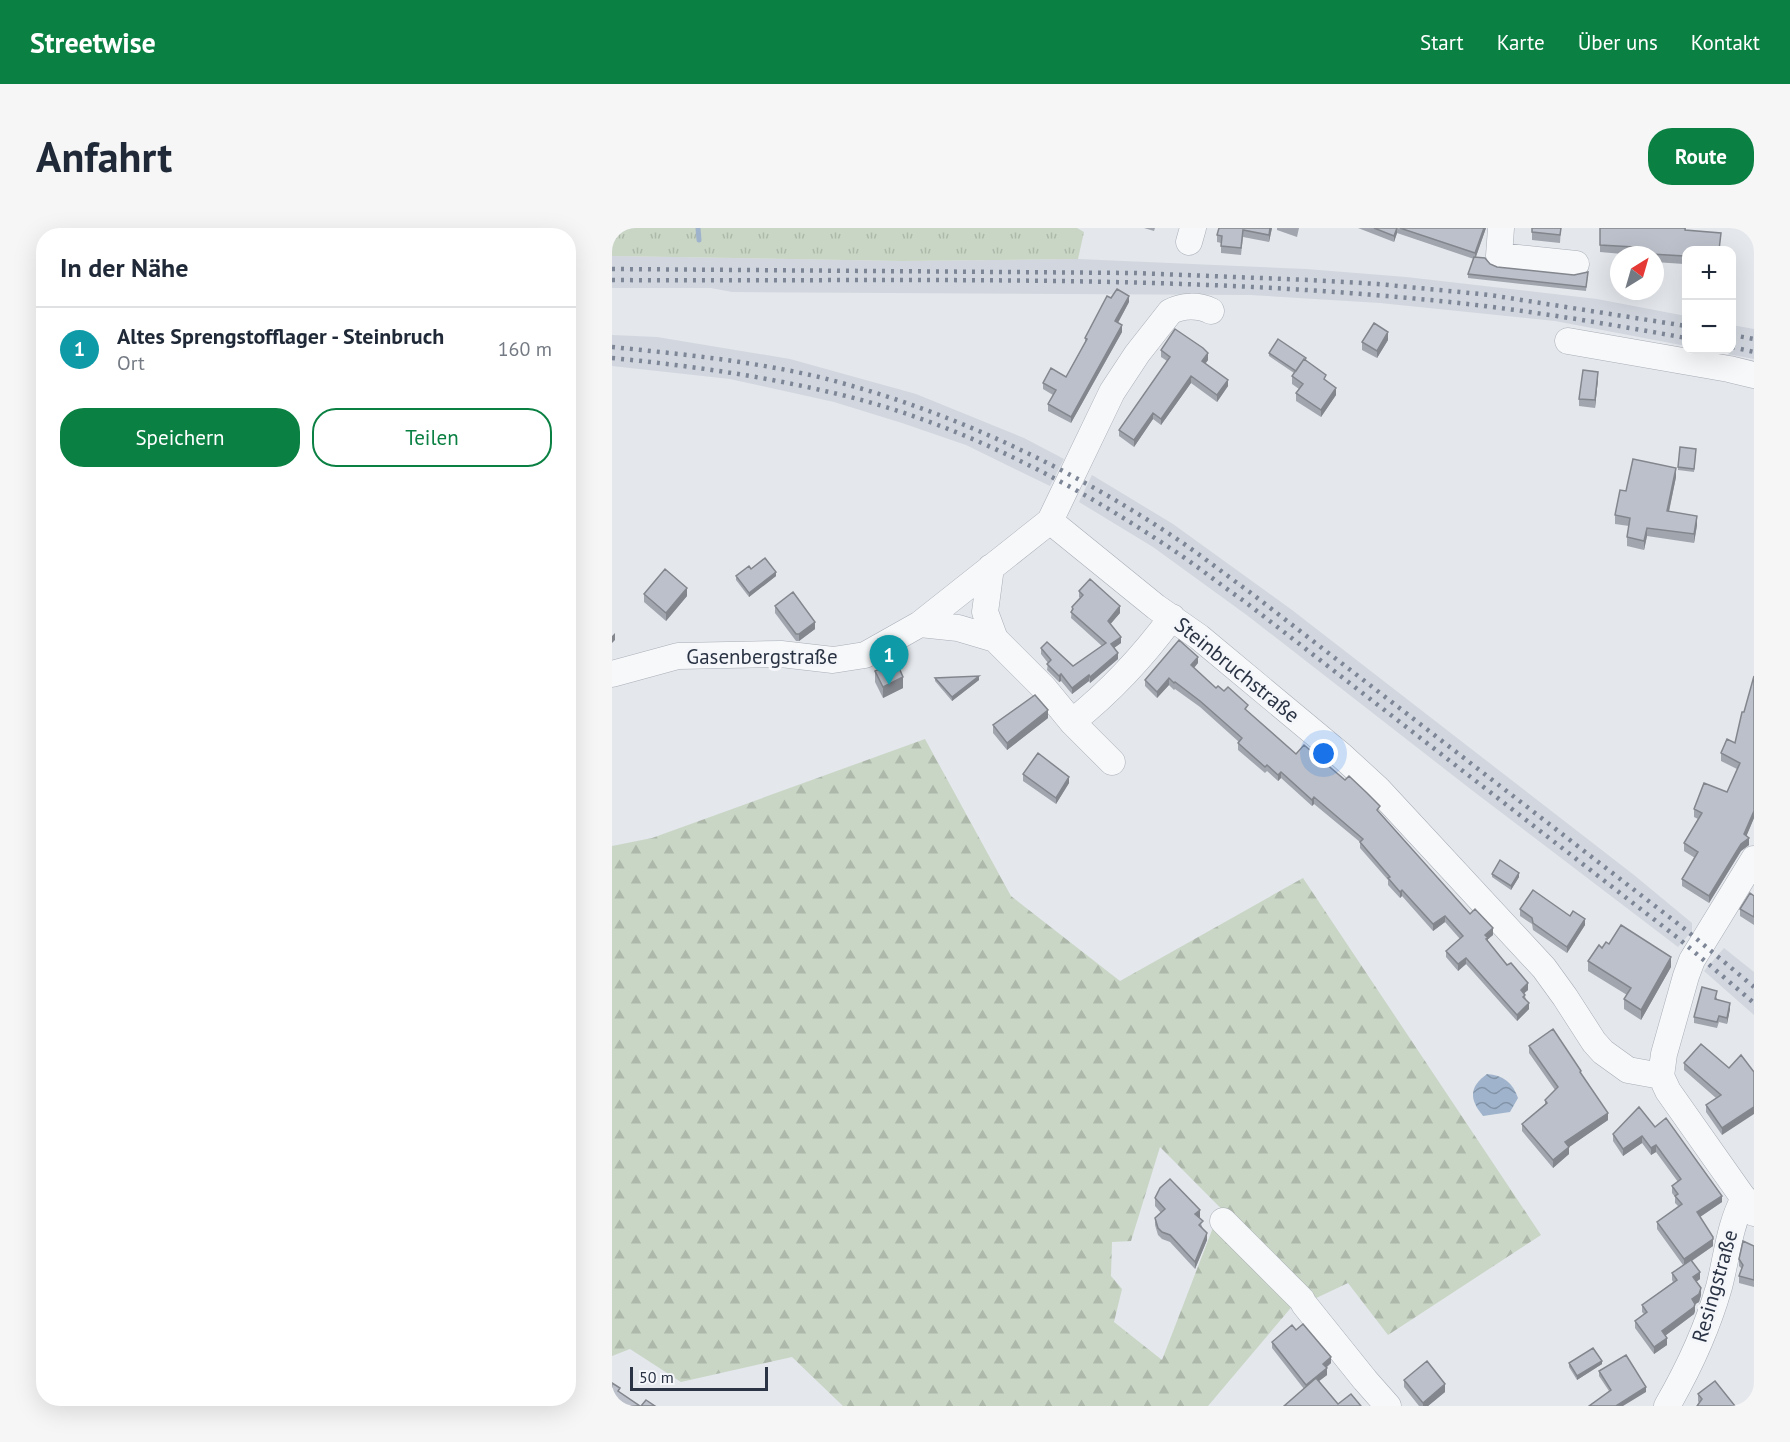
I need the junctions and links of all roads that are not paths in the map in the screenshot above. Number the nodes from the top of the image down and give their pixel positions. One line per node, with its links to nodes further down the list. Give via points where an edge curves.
1 (1501, 228): 2 (street, via 1499,256)
2 (1576, 264)
3 (1211, 311): 6 (street, via 1178,308 1170,312 1137,354 1112,392)
4 (1568, 341): 5 (street)
5 (1754, 375)
6 (1050, 521): 7 (street, Gasenbergstraße); 8 (street, Steinbruchstraße)
7 (992, 567): 9 (street, Gasenbergstraße); 10 (street, via 985,612)
8 (1172, 617): 12 (street, via 1102,699); 15 (street, Steinbruchstraße, via 1378,789 1544,968 1603,1052 1628,1070)
9 (920, 624): 10 (street, via 958,628); 11 (street, Gasenbergstraße, via 865,655 833,660 781,654 678,656)
10 (995, 639): 12 (street, via 1044,688)
11 (612, 674)
12 (1071, 722): 13 (street)
13 (1112, 762)
14 (1753, 863): 15 (street, via 1692,960)
15 (1661, 1076): 16 (street)
16 (1749, 1205): 19 (street, Resingstraße, via 1736,1214 1711,1314)
17 (1223, 1221): 18 (street, via 1302,1300)
18 (1388, 1406)
19 (1667, 1406)

